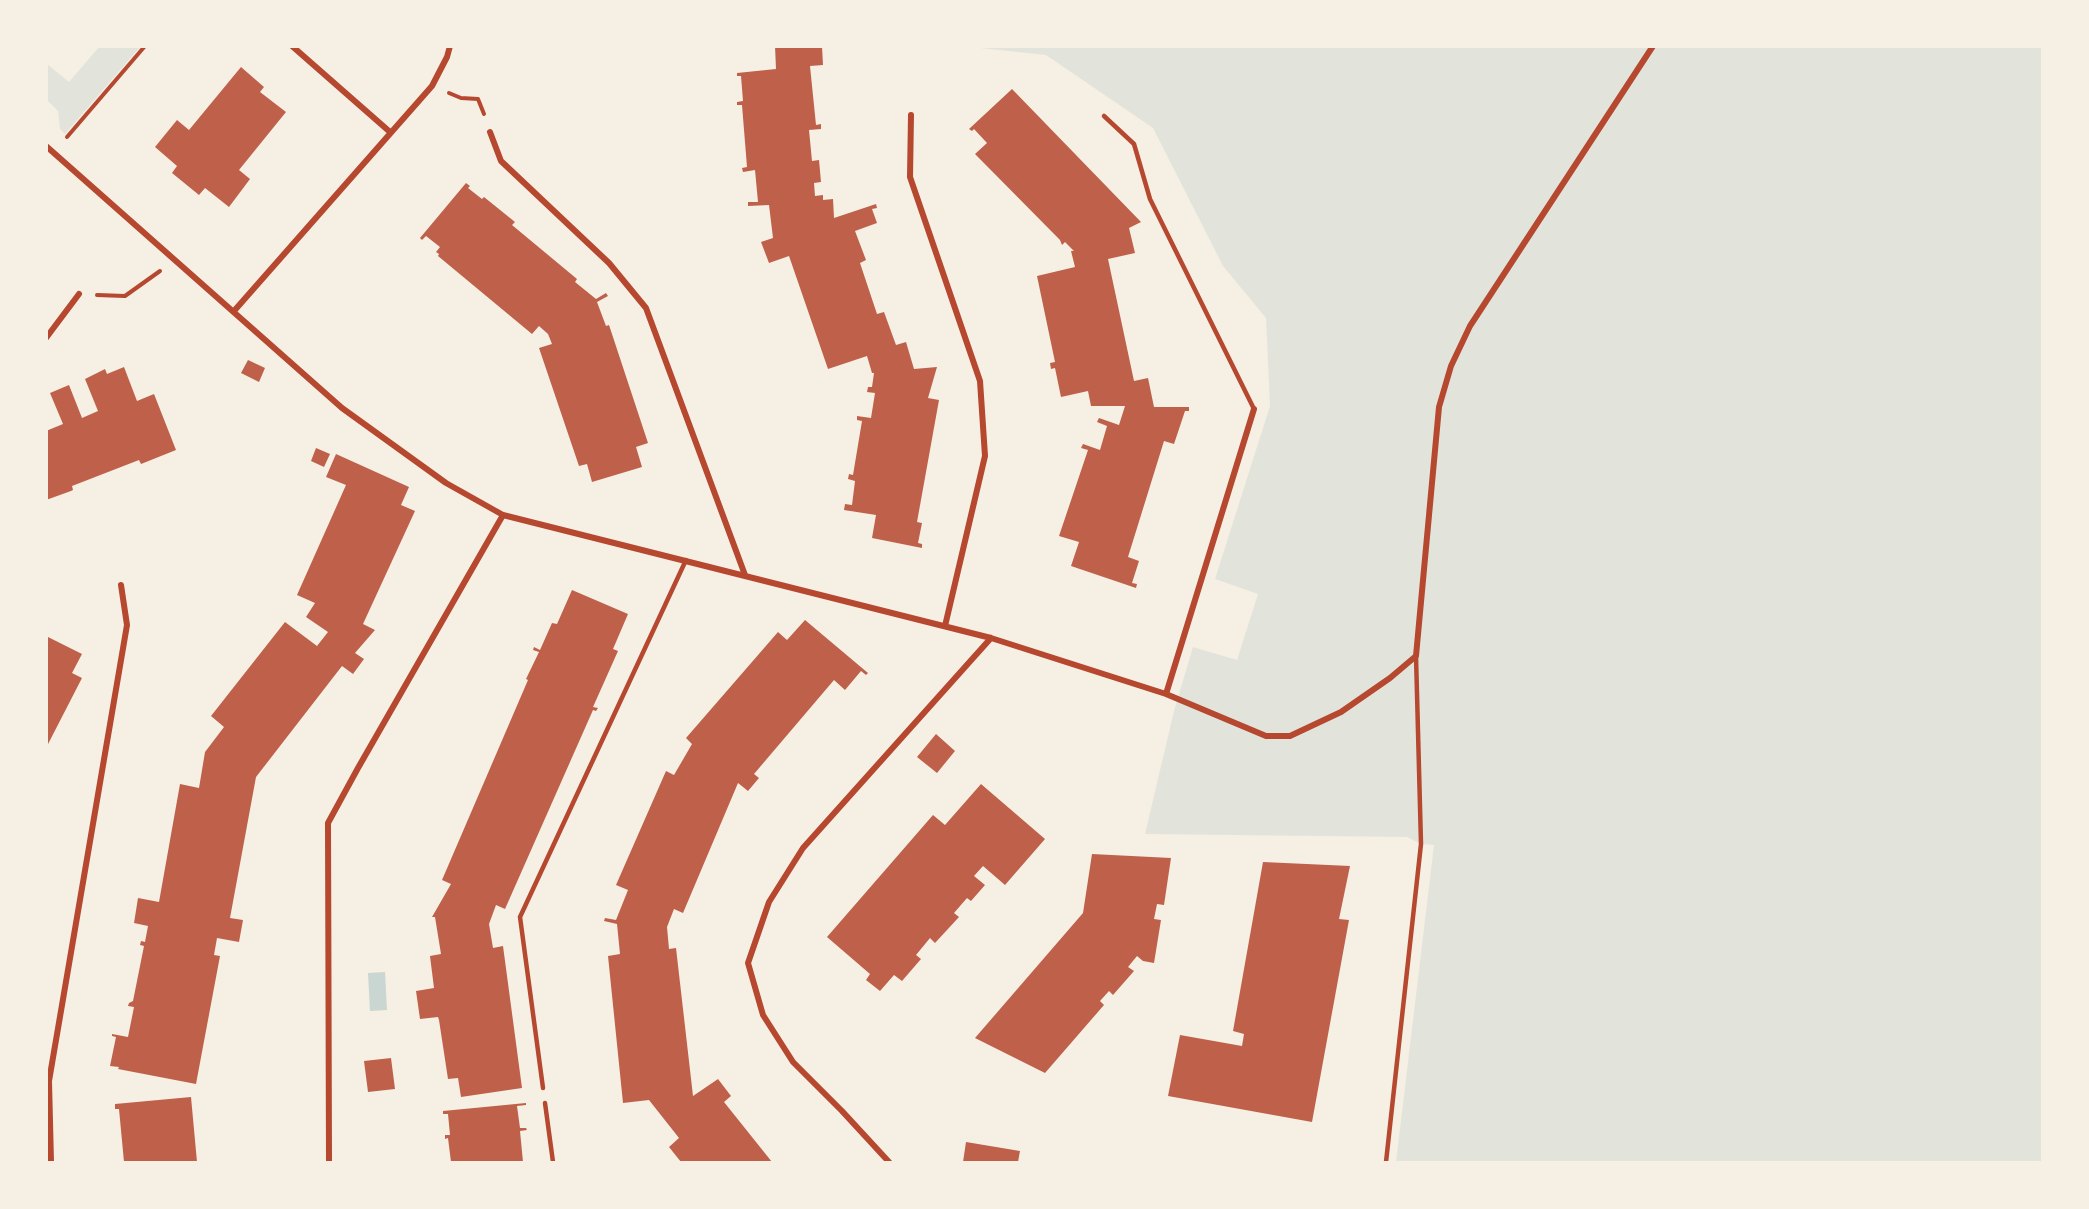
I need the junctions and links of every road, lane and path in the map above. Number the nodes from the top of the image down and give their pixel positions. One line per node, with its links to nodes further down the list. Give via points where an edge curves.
1 (145, 46): 12 (path)
2 (292, 46): 9 (street)
3 (450, 46): 9 (street, via 432,86)
4 (1653, 46): 24 (street, via 1470,326 1451,366 1439,407 1433,453)
5 (460, 99): 6 (path)
6 (478, 99)
7 (911, 115): 22 (street, via 910,177 980,381 985,456)
8 (1104, 116): 17 (lane, via 1134,144 1150,199)
9 (390, 132): 15 (street)
10 (490, 132): 20 (street, via 501,161 609,263 646,308)
11 (46, 146): 12 (street)
12 (54, 152): 15 (street)
13 (161, 270): 14 (path, via 125,296)
14 (79, 294): 16 (street)
15 (234, 311): 18 (street, via 342,408 446,483)
16 (46, 338)
17 (1254, 409): 25 (street)
18 (503, 515): 19 (street); 29 (street, via 328,823)
19 (686, 560): 20 (street); 26 (lane, via 520,917)
20 (745, 575): 22 (street)
21 (121, 585): 28 (street, via 127,625 49,1081)
22 (945, 626): 23 (street)
23 (991, 638): 25 (street); 31 (street, via 803,848 769,902 748,963 763,1015 793,1062)
24 (1416, 656): 25 (street, via 1341,712 1290,736 1266,736); 32 (lane, via 1420,844)
25 (1166, 694)
26 (543, 1088)
27 (545, 1103): 30 (lane)
28 (51, 1162)
29 (329, 1162)
30 (553, 1162)
31 (889, 1162)
32 (1386, 1162)

